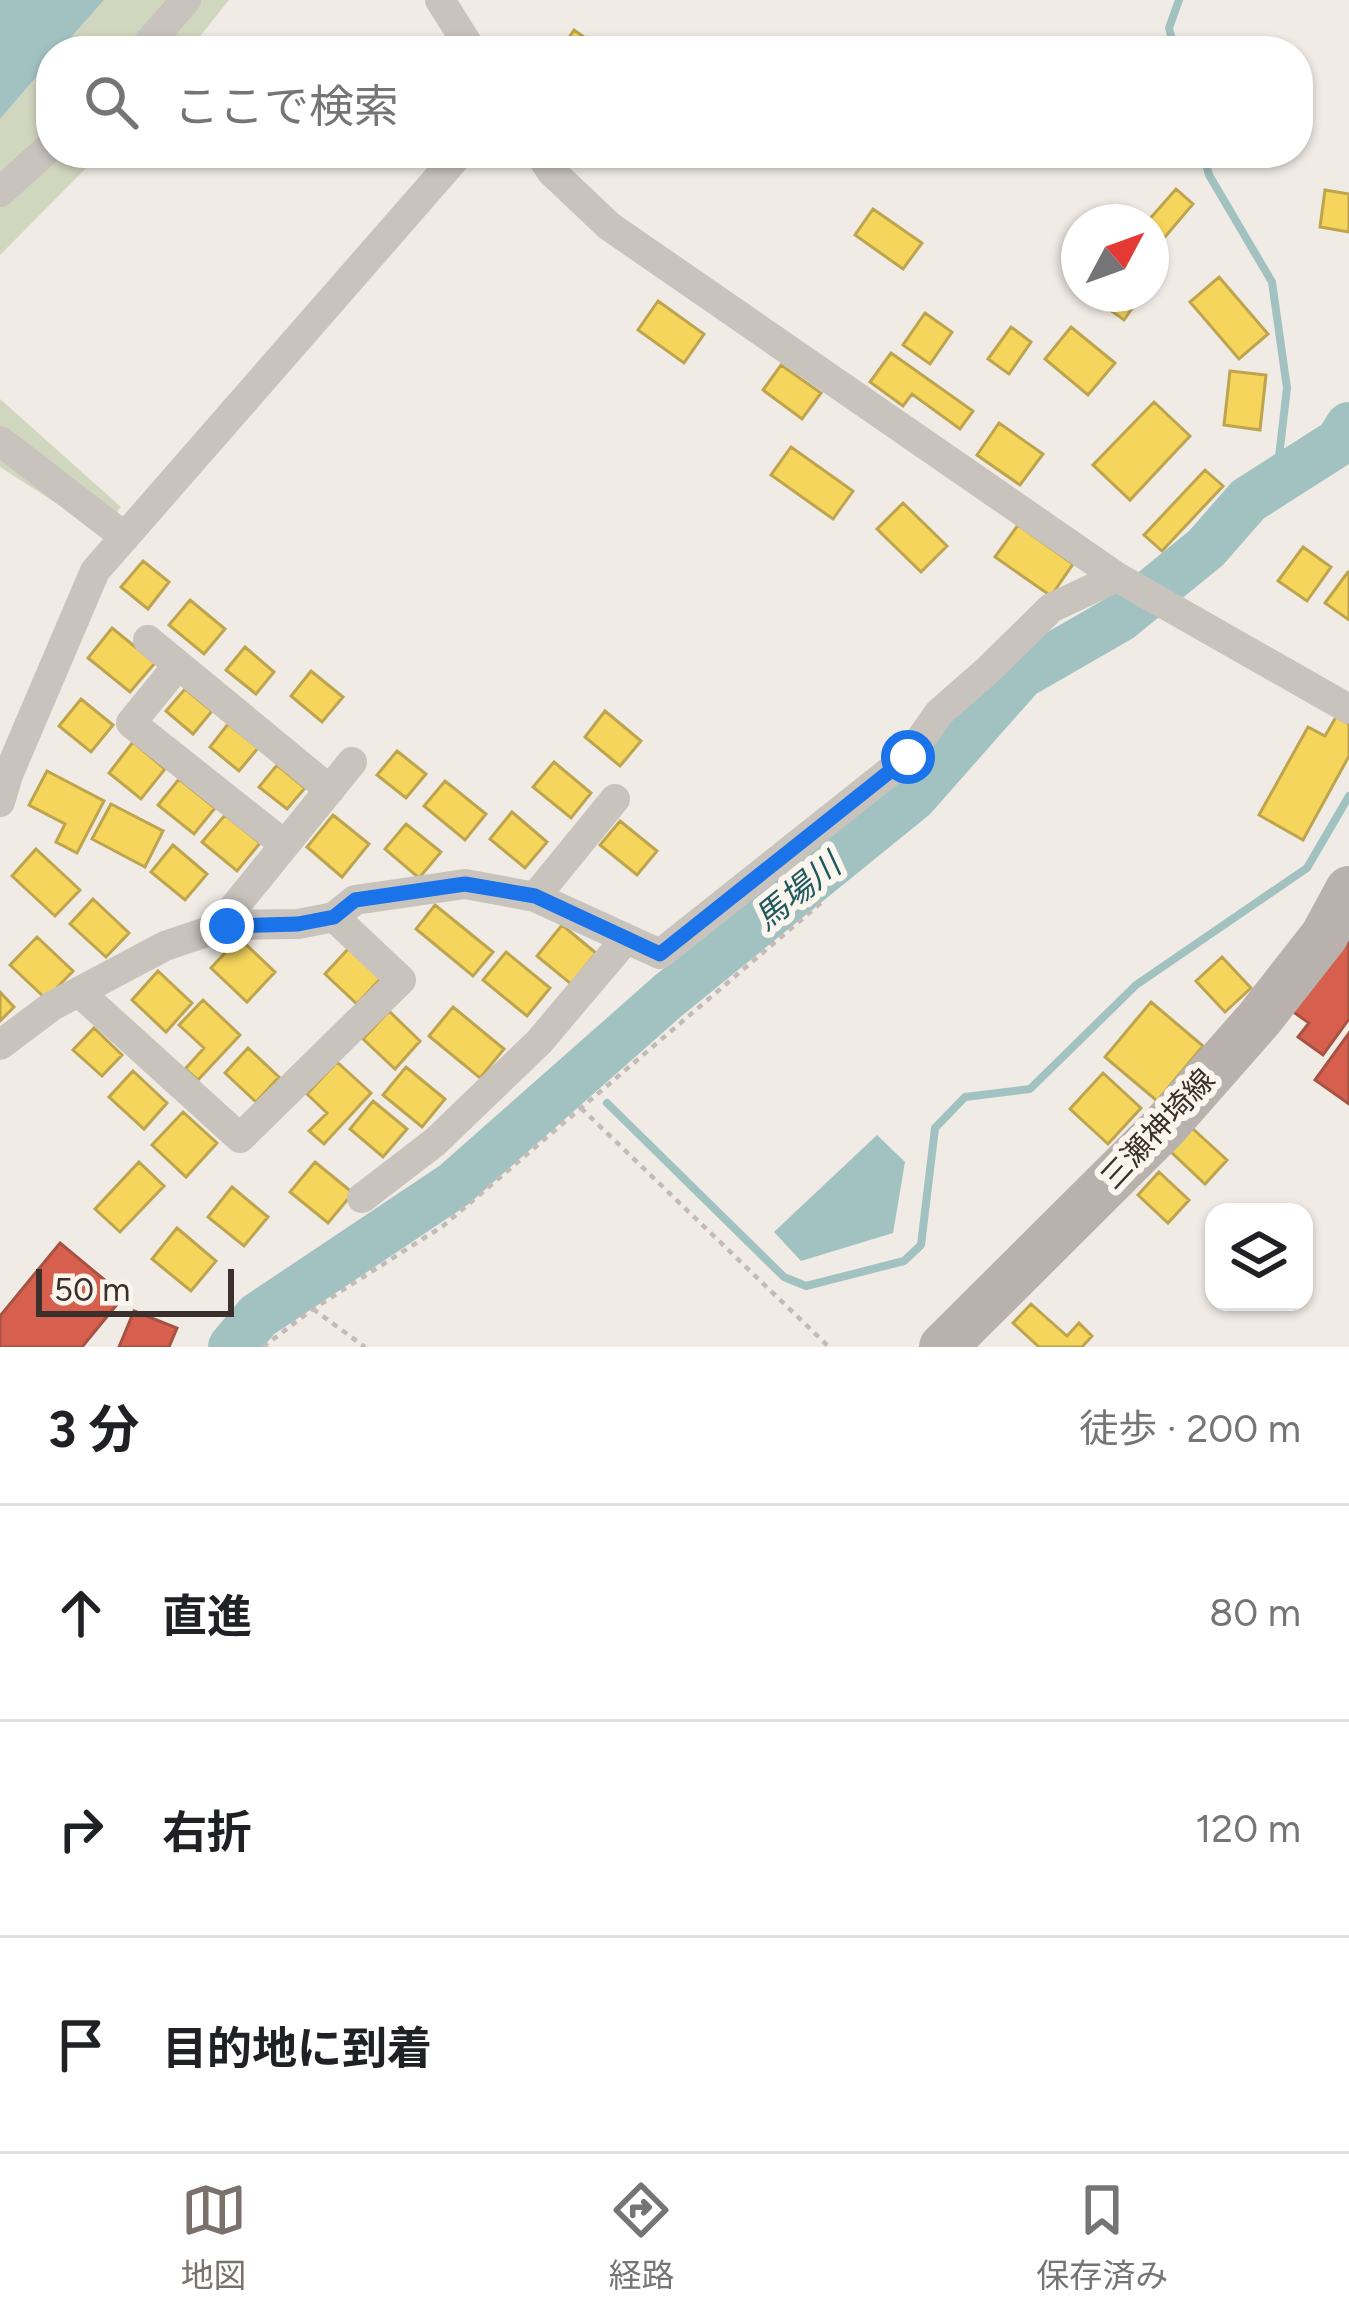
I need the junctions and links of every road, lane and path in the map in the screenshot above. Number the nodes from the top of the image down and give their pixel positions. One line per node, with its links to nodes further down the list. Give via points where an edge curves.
1 (187, 0): 3 (street)
2 (440, 0): 4 (street)
3 (155, 36)
4 (463, 36)
5 (36, 160): 8 (street)
6 (447, 168): 10 (street)
7 (549, 168): 11 (street, via 609,226)
8 (0, 192)
9 (0, 441): 10 (street)
10 (125, 537): 18 (street, via 95,571)
11 (1117, 577): 14 (street); 25 (street, via 1051,608 939,712 908,757 660,954)
12 (148, 640): 13 (street)
13 (178, 665): 16 (street); 19 (street, via 131,723)
14 (1349, 709)
15 (352, 762): 16 (street)
16 (330, 790): 19 (street)
17 (615, 799): 21 (street)
18 (0, 802)
19 (285, 845): 24 (street)
20 (1349, 890): 34 (main road, 三瀬神埼線, via 1324,937 1164,1127)
21 (535, 896): 23 (street, via 465,884 355,900); 25 (street)
22 (822, 902): 28 (path)
23 (334, 917): 24 (street); 26 (street, via 401,980 240,1138)
24 (227, 926): 26 (street, via 165,946)
25 (626, 939): 29 (street, via 524,1056 435,1142)
26 (79, 992): 27 (street)
27 (0, 1045)
28 (581, 1108): 30 (path, via 443,1226); 33 (path)
29 (362, 1198)
30 (313, 1309): 31 (path); 32 (path)
31 (263, 1347)
32 (365, 1347)
33 (829, 1347)
34 (944, 1347)

